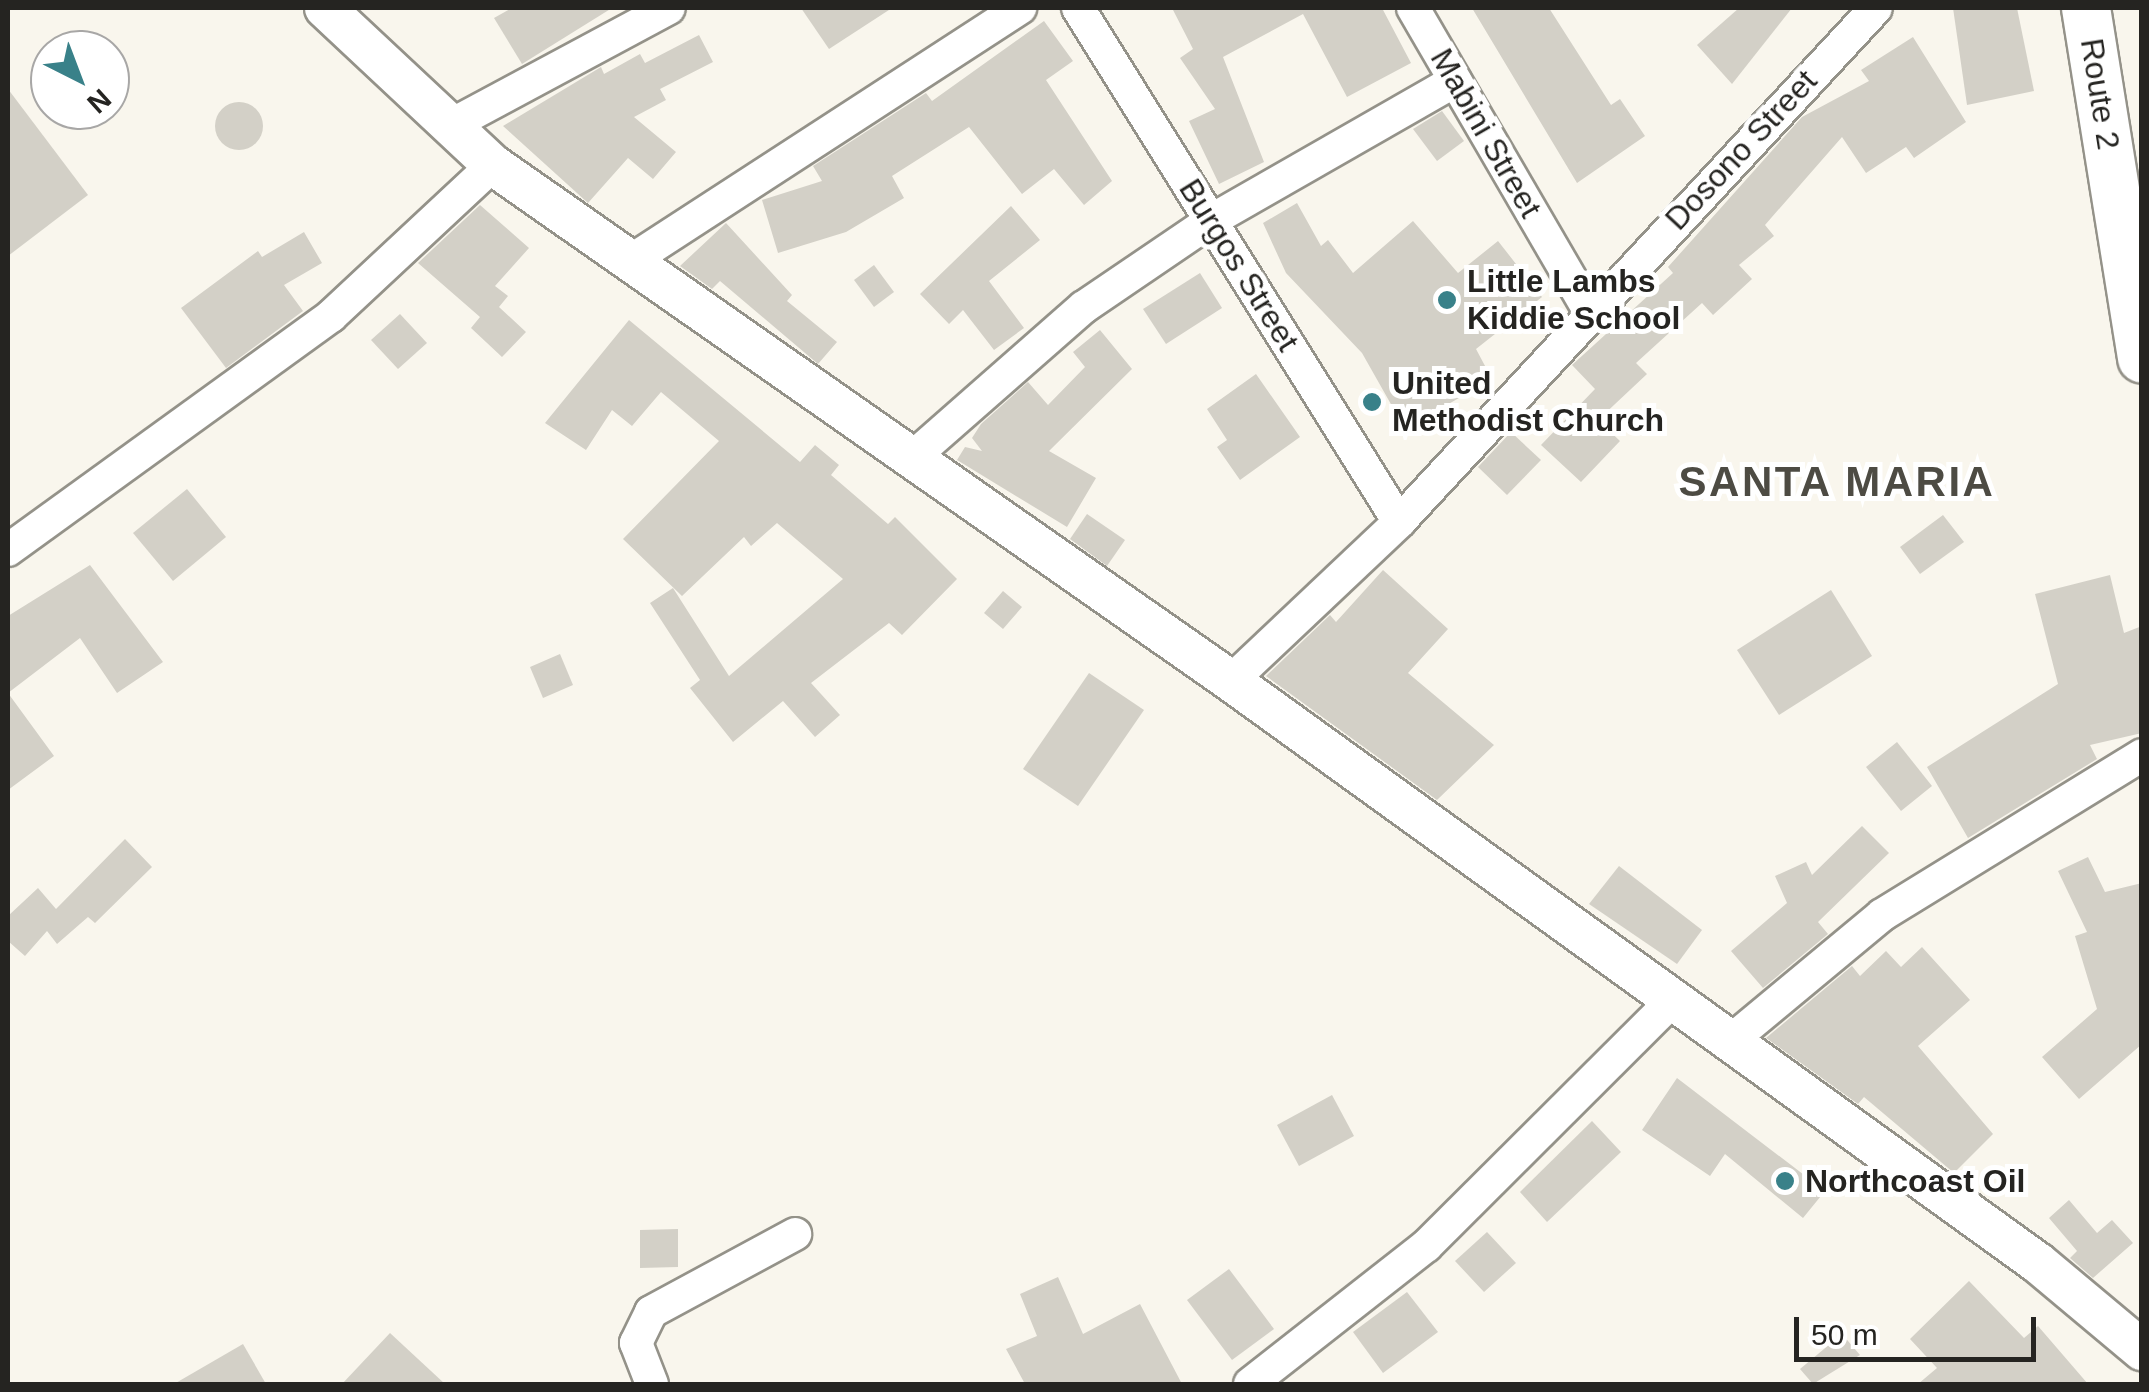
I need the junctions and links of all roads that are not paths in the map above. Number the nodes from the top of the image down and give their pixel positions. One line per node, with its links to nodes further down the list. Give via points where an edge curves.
1 (325, 8): 9 (main road)
2 (669, 8): 9 (street)
3 (1020, 8): 12 (street)
4 (1078, 8): 11 (street, Burgos Street)
5 (1413, 8): 8 (street, Mabini Street)
6 (1876, 8): 13 (street, Dosono Street)
7 (2086, 8): 14 (highway, Route 2)
8 (1455, 82): 11 (street); 13 (street, Mabini Street)
9 (451, 125): 10 (main road)
10 (493, 165): 12 (main road); 17 (street, via 331,316)
11 (1212, 220): 15 (street, via 1084,307); 16 (street, Burgos Street)
12 (632, 260): 15 (main road)
13 (1589, 311): 16 (street, Dosono Street)
14 (2142, 359)
15 (912, 457): 18 (main road)
16 (1399, 522): 18 (street, Dosono Street)
17 (8, 550)
18 (1231, 681): 20 (main road)
19 (2142, 755): 21 (street, via 1882,914)
20 (1672, 1001): 21 (main road); 25 (street, via 1426,1246)
21 (1728, 1044): 23 (main road, via 2038,1263)
22 (795, 1234): 24 (street, via 651,1312 636,1343)
23 (2142, 1350)
24 (652, 1384)
25 (1250, 1384)

